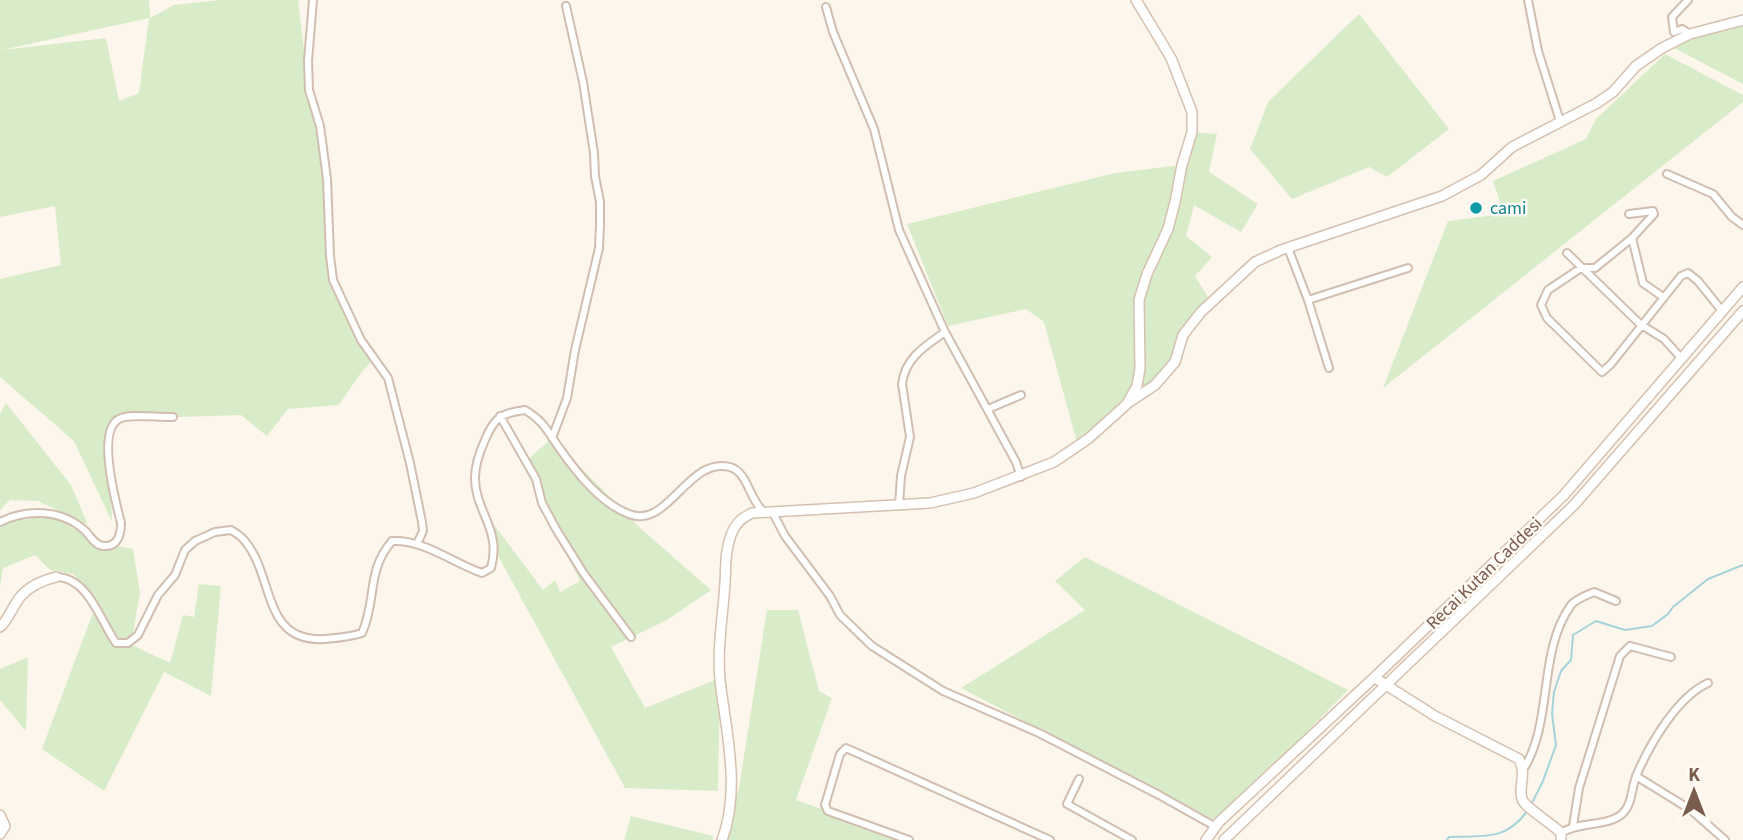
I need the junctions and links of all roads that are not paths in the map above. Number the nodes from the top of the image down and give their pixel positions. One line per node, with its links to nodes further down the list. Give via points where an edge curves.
1 (313, 0): 39 (street, via 309,90 327,179 334,280 360,340 388,378 422,522)
2 (1136, 0): 28 (street, via 1171,58 1192,112 1192,132 1168,229 1139,300 1140,368)
3 (1528, 0): 9 (street)
4 (1688, 0): 8 (street, via 1672,17 1674,32 1682,29)
5 (566, 6): 32 (street, via 594,153 600,225 567,398)
6 (826, 7): 24 (street, via 874,129 899,230)
7 (1743, 20): 8 (street)
8 (1690, 34): 9 (street, via 1636,66 1597,103)
9 (1560, 121): 14 (street, via 1442,196)
10 (1667, 174): 12 (street, via 1713,194)
11 (1629, 214): 13 (street, via 1649,210 1654,214)
12 (1743, 225)
13 (1632, 238): 17 (street, via 1595,268); 19 (street, via 1643,283)
14 (1288, 248): 20 (street); 28 (street, via 1255,262 1200,312 1183,335 1175,362 1155,385)
15 (1567, 253): 17 (street)
16 (1408, 268): 20 (street)
17 (1581, 268): 23 (street); 23 (street, via 1548,290 1541,305 1547,318 1596,369 1602,372 1611,364)
18 (1743, 287): 22 (street, Recai Kutan Caddesi)
19 (1663, 297): 22 (street, via 1688,273); 23 (street)
20 (1308, 300): 26 (street)
21 (1743, 311): 47 (street, Recai Kutan Caddesi, via 1574,505)
22 (1723, 312): 25 (street, Recai Kutan Caddesi)
23 (1640, 324): 25 (street, via 1664,338)
24 (945, 332): 29 (street); 35 (street, via 918,352 902,376 910,437)
25 (1682, 359): 45 (street, Recai Kutan Caddesi, via 1564,495)
26 (1329, 368)
27 (1021, 396): 29 (street)
28 (1127, 404): 33 (street, via 1088,439)
29 (988, 409): 33 (street)
30 (500, 416): 32 (street, via 525,410 540,419); 39 (street, via 485,439 474,477 496,552 491,568 482,573); 43 (street, via 536,479 556,529)
31 (173, 417): 38 (street, via 132,416 115,423 108,452 121,535 114,543 99,545 78,525 50,514 27,512)
32 (552, 438): 34 (street, via 578,474 631,516 658,510 698,474 715,467 730,467 742,474)
33 (1021, 477): 35 (street, via 974,494)
34 (752, 499): 36 (street); 37 (street)
35 (899, 505): 36 (street)
36 (770, 513): 37 (street, via 752,513); 53 (street, via 840,615 872,646 960,700 1039,733)
37 (740, 519): 56 (street, via 725,560 721,622 720,678 732,787)
38 (0, 522)
39 (417, 544): 40 (street, via 392,541 381,553 366,623 362,633 349,637 309,640 291,633 280,621 253,554 244,539 231,530 215,532 185,550 175,575 158,595 138,635 128,643 116,643 78,584)
40 (56, 577): 42 (street, via 20,596)
41 (1616, 601): 48 (street, via 1594,592 1572,603 1555,640 1533,750)
42 (0, 628)
43 (631, 637)
44 (1671, 657): 52 (street, via 1630,646 1620,656 1579,788)
45 (1375, 678): 47 (street); 53 (street, Recai Kutan Caddesi)
46 (1708, 682): 49 (street, via 1672,714)
47 (1387, 686): 48 (street, via 1511,754 1519,759); 61 (street, Recai Kutan Caddesi)
48 (1522, 770): 55 (street, via 1521,799)
49 (1636, 776): 52 (street, via 1623,813); 62 (street, via 1691,810)
50 (1079, 779): 59 (street, via 1067,804)
51 (0, 815): 54 (street, via 5,826)
52 (1573, 826): 55 (street)
53 (1216, 827): 60 (street, Recai Kutan Caddesi)
54 (0, 834)
55 (1561, 836)
56 (722, 840)
57 (909, 840): 58 (street, via 828,811 825,805 840,754 846,748)
58 (1050, 840)
59 (1132, 840)
60 (1206, 840)
61 (1224, 840)
62 (1726, 840)

